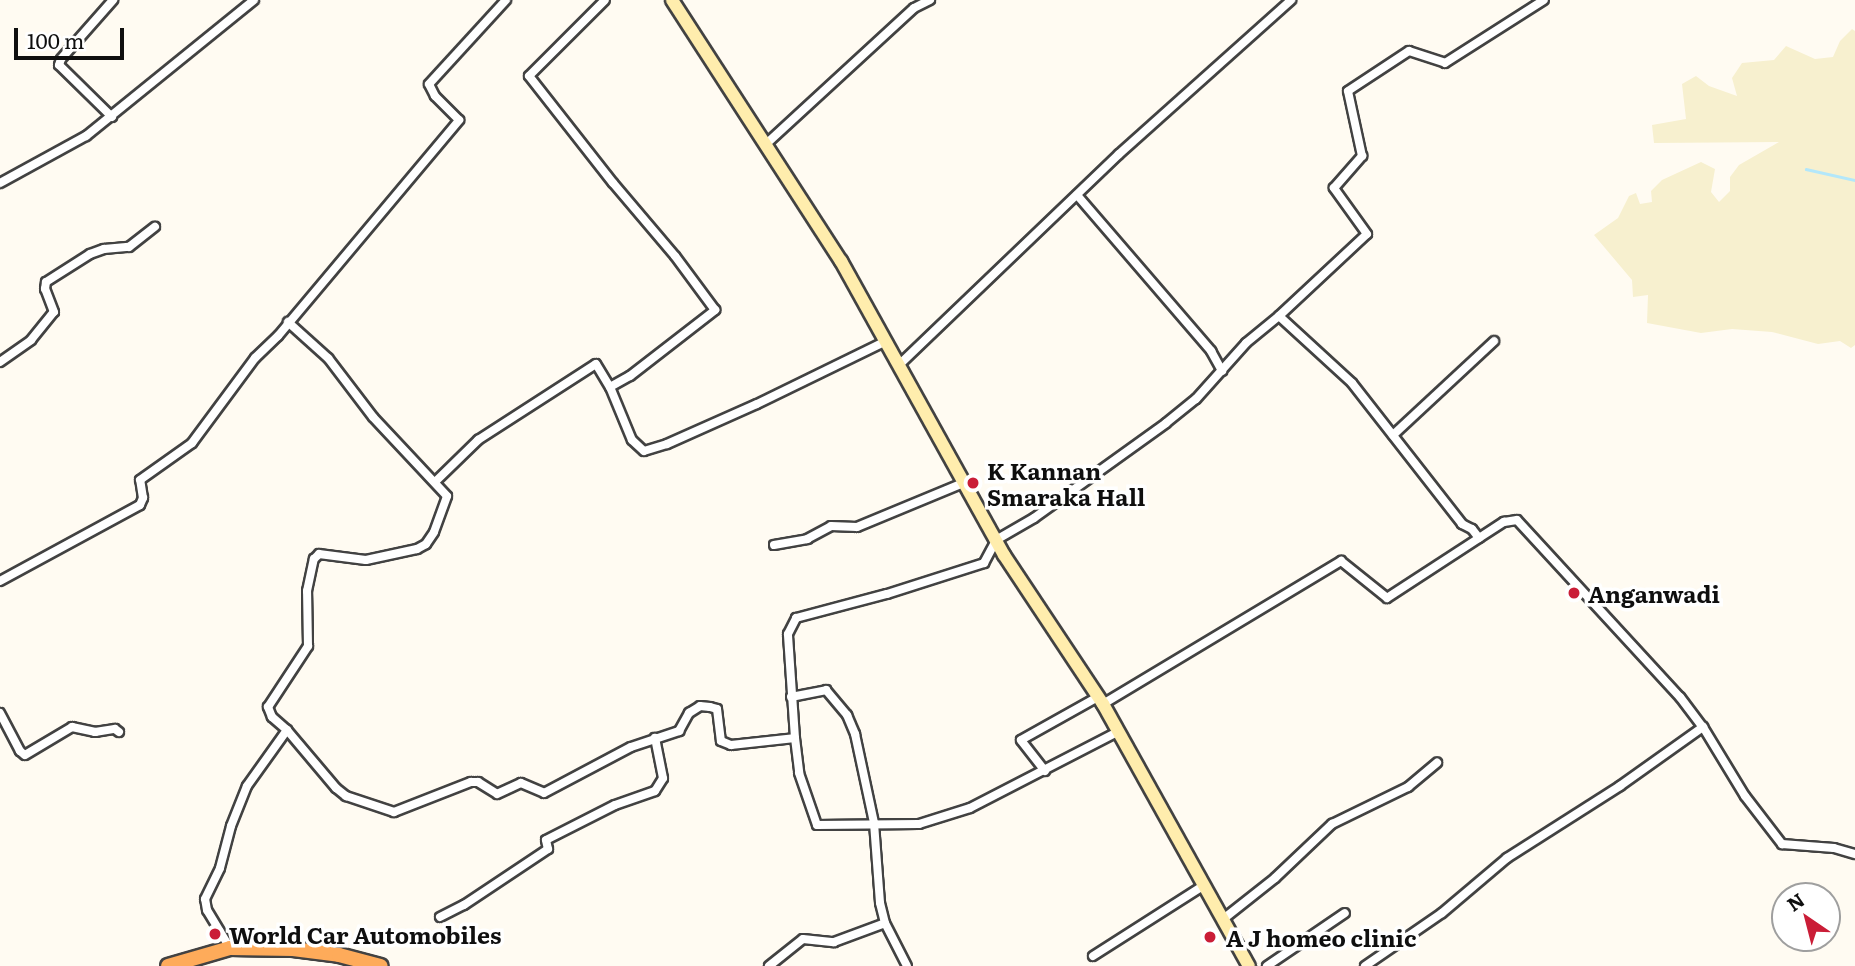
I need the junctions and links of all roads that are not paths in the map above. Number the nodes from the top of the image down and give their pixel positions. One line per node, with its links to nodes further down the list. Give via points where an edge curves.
1 (113, 0): 9 (street, via 59,65)
2 (506, 0): 15 (street, via 429,84 459,120)
3 (605, 0): 21 (street, via 529,76 715,310)
4 (672, 0): 10 (main road)
5 (930, 0): 10 (street, via 914,8)
6 (1291, 0): 12 (street)
7 (1544, 0): 14 (street, via 1445,63 1409,51 1348,90 1362,156 1334,188 1367,234)
8 (252, 1): 9 (street)
9 (112, 117): 11 (street)
10 (765, 145): 16 (main road, via 841,261)
11 (0, 183)
12 (1077, 195): 19 (street); 20 (street, via 1211,351)
13 (155, 227): 18 (street, via 129,247 90,254 46,282 54,312 31,340)
14 (1279, 316): 20 (street); 22 (street, via 1352,383)
15 (288, 322): 23 (street, via 328,358 373,416); 28 (street, via 192,443 140,480 140,505)
16 (886, 341): 19 (main road); 21 (street, via 769,399 644,451 632,440)
17 (1493, 341): 22 (street)
18 (0, 362)
19 (900, 364): 24 (main road)
20 (1222, 371): 26 (street, via 1166,423)
21 (610, 387): 23 (street, via 596,364 478,440)
22 (1393, 435): 25 (street, via 1462,524)
23 (436, 481): 33 (street, via 446,502 426,544 366,560 319,554 314,559 307,591 308,646 268,707)
24 (963, 482): 26 (main road); 27 (street, via 857,527 831,526 807,539)
25 (1479, 538): 30 (street, via 1387,598 1341,561); 32 (street, via 1504,522 1517,520)
26 (996, 540): 29 (street, via 984,563 796,618 789,634); 30 (main road)
27 (774, 545)
28 (0, 581)
29 (791, 697): 37 (street); 40 (street, via 826,690 847,715)
30 (1101, 701): 34 (main road); 39 (street, via 1021,740)
31 (0, 713): 35 (street, via 25,755 72,727)
32 (1703, 726): 41 (street, via 1745,796 1782,844); 55 (street, via 1507,858 1442,913)
33 (287, 730): 36 (street, via 346,796 394,812 471,782 497,794 521,783 544,793); 47 (street, via 247,786 205,899)
34 (1119, 731): 39 (street); 42 (main road)
35 (119, 732)
36 (655, 738): 37 (street, via 679,731 689,713 700,706 717,709 721,741 731,745); 44 (street, via 663,778 655,790 547,840 548,849)
37 (795, 738): 40 (street, via 799,773 817,825)
38 (1437, 763): 45 (street, via 1408,787 1332,824)
39 (1045, 771): 40 (street, via 970,808 919,824)
40 (874, 823): 46 (street, via 874,856)
41 (1855, 854)
42 (1203, 887): 45 (main road); 48 (street)
43 (1345, 914): 54 (street)
44 (440, 917)
45 (1222, 920): 53 (main road)
46 (885, 923): 51 (street, via 834,942 803,939); 52 (street)
47 (230, 948): 49 (highway); 50 (highway, via 293,949)
48 (1093, 956)
49 (168, 966)
50 (381, 966)
51 (769, 966)
52 (907, 966)
53 (1249, 966)
54 (1267, 966)
55 (1365, 966)

